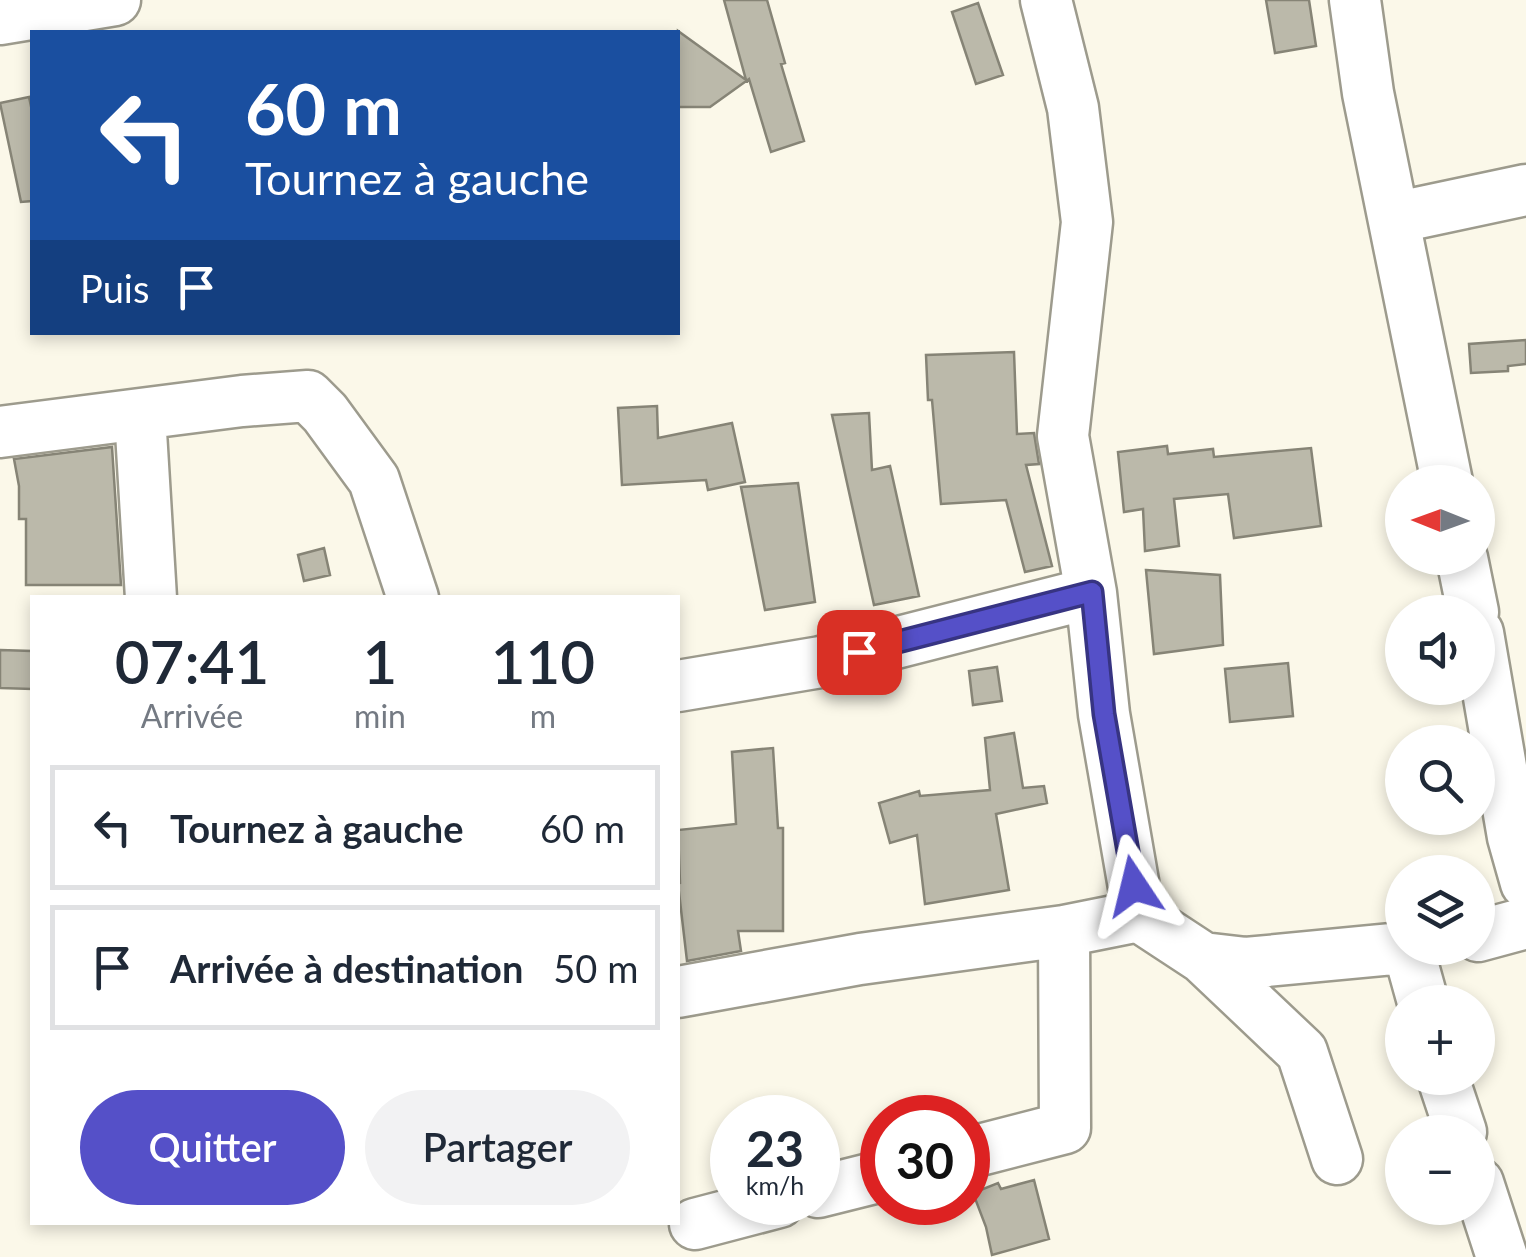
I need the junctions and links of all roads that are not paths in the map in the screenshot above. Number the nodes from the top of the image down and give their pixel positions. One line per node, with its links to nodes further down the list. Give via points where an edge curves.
1 (116, 0): 4 (street)
2 (1046, 0): 10 (street, via 1073,108 1087,222 1063,436)
3 (1355, 0): 6 (street)
4 (0, 19)
5 (1526, 190): 6 (street)
6 (1394, 218): 9 (street)
7 (140, 415): 8 (street); 11 (street); 12 (street, via 308,396 374,480)
8 (0, 432)
9 (1444, 465)
10 (1092, 592): 13 (street, via 820,662); 16 (street, via 1104,714)
11 (150, 595)
12 (412, 595)
13 (680, 686)
14 (1490, 705): 15 (street)
15 (1526, 883)
16 (1139, 916): 18 (street); 21 (street)
17 (1526, 923): 19 (street)
18 (1064, 931): 22 (street, via 860,958); 23 (street, via 1065,1128)
19 (1495, 931)
20 (1385, 950): 21 (street, via 1246,963)
21 (1203, 958): 24 (street, via 1302,1052)
22 (680, 992)
23 (990, 1148)
24 (1337, 1160)
25 (710, 1220): 26 (street)
26 (695, 1224)
27 (1492, 1225): 28 (street)
28 (1502, 1257)

